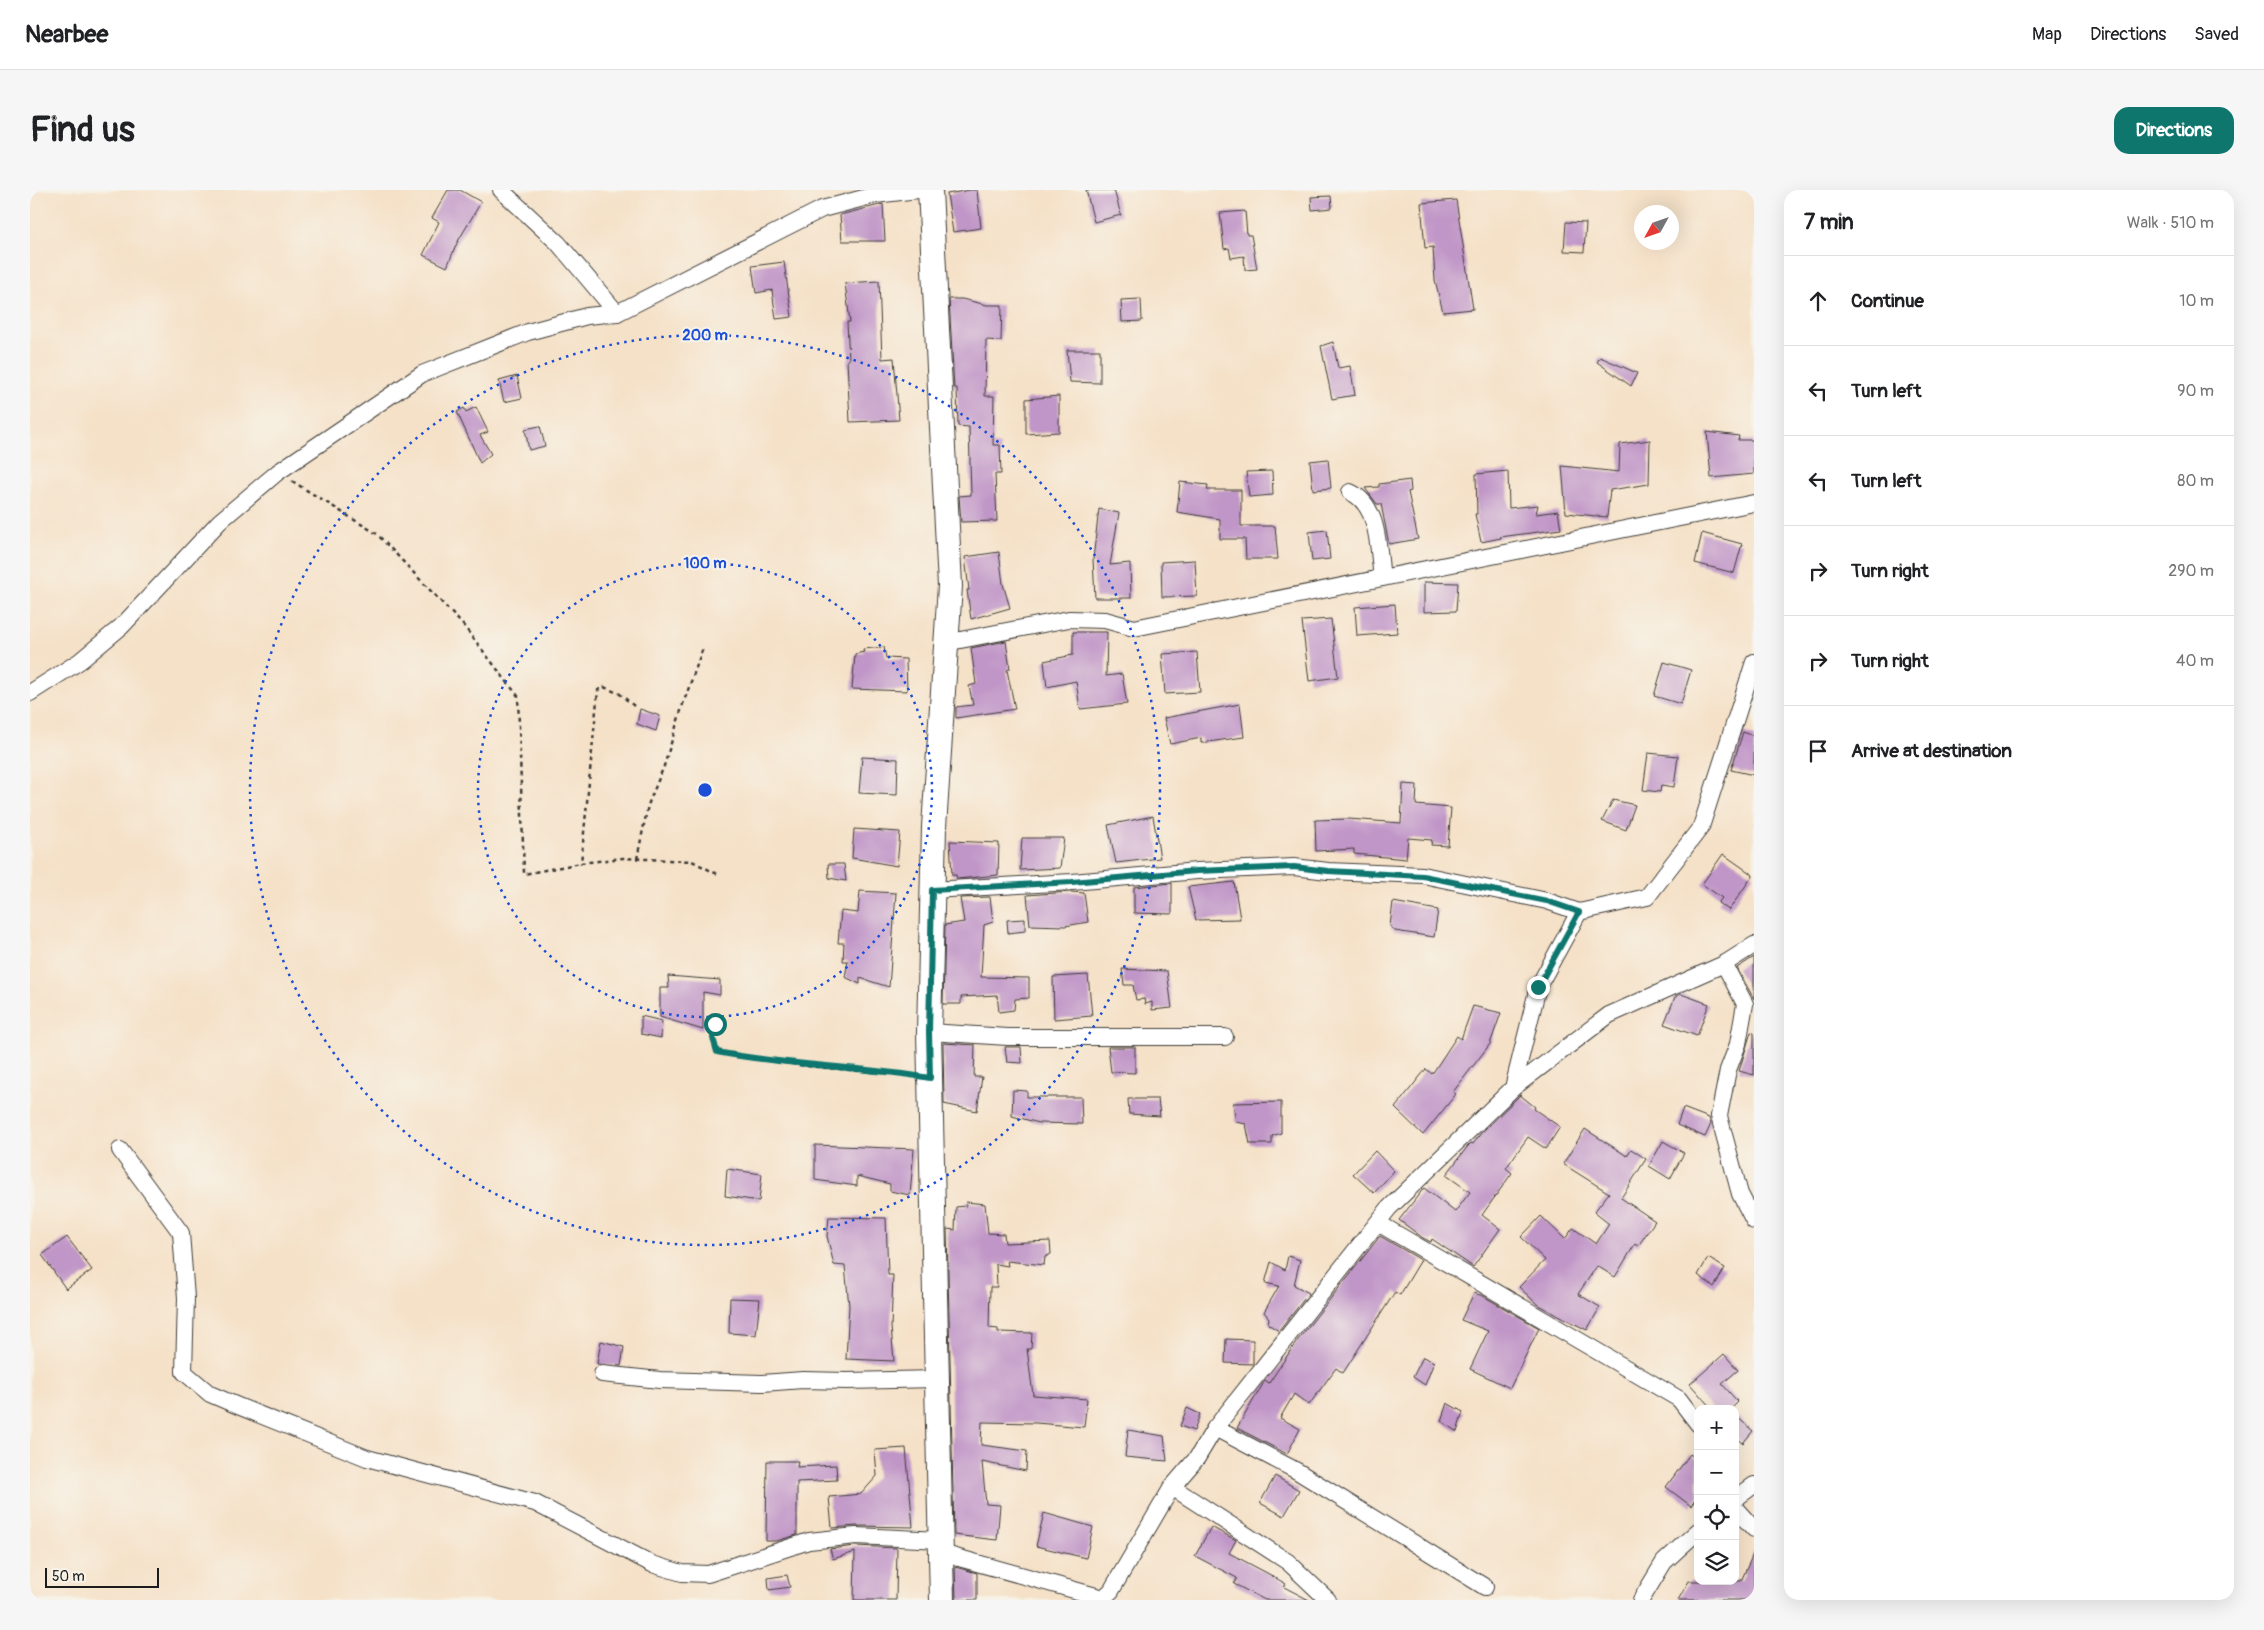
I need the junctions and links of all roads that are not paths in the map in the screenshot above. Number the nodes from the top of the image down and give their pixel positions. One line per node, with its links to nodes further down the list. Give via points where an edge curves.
1 (501, 190): 4 (street, via 558,243)
2 (918, 190): 4 (street, via 875,195 822,209)
3 (930, 190): 8 (street, via 950,586)
4 (617, 313): 10 (street, via 587,316 528,332 422,374 278,472 220,521 122,626 80,661)
5 (1350, 492): 7 (street, via 1356,495 1374,520)
6 (1754, 503): 7 (street)
7 (1382, 578): 8 (street, via 1134,628 1105,620 1069,619)
8 (945, 643): 11 (street)
9 (1754, 662): 12 (street, via 1701,827 1646,897)
10 (30, 692)
11 (932, 890): 12 (street, via 1294,867 1423,876 1547,901); 15 (street)
12 (1579, 912): 17 (street, via 1538,987)
13 (1754, 945): 14 (street)
14 (1724, 964): 17 (street, via 1608,1015); 19 (street, via 1745,1004 1719,1116 1740,1194)
15 (929, 1032): 16 (street, via 1008,1037); 22 (street)
16 (1225, 1037)
17 (1513, 1088): 20 (street, via 1389,1208)
18 (120, 1150): 31 (street, via 181,1233 186,1298 184,1372 210,1394 367,1458 535,1503 652,1564 682,1573 708,1574 809,1541 856,1536)
19 (1754, 1222)
20 (1378, 1223): 23 (street, via 1679,1399); 24 (street)
21 (602, 1374): 22 (street, via 660,1380 762,1383)
22 (937, 1379): 31 (street)
23 (1694, 1419)
24 (1215, 1428): 26 (street, via 1197,1458); 32 (street, via 1297,1471)
25 (1754, 1485): 27 (street)
26 (1172, 1487): 33 (street, via 1111,1592 1103,1598); 35 (street, via 1288,1562)
27 (1739, 1496)
28 (1739, 1512): 29 (street)
29 (1754, 1529)
30 (1694, 1535): 36 (street, via 1664,1562)
31 (941, 1547): 33 (street); 34 (street)
32 (1485, 1587)
33 (1088, 1596)
34 (942, 1600)
35 (1328, 1600)
36 (1641, 1600)

